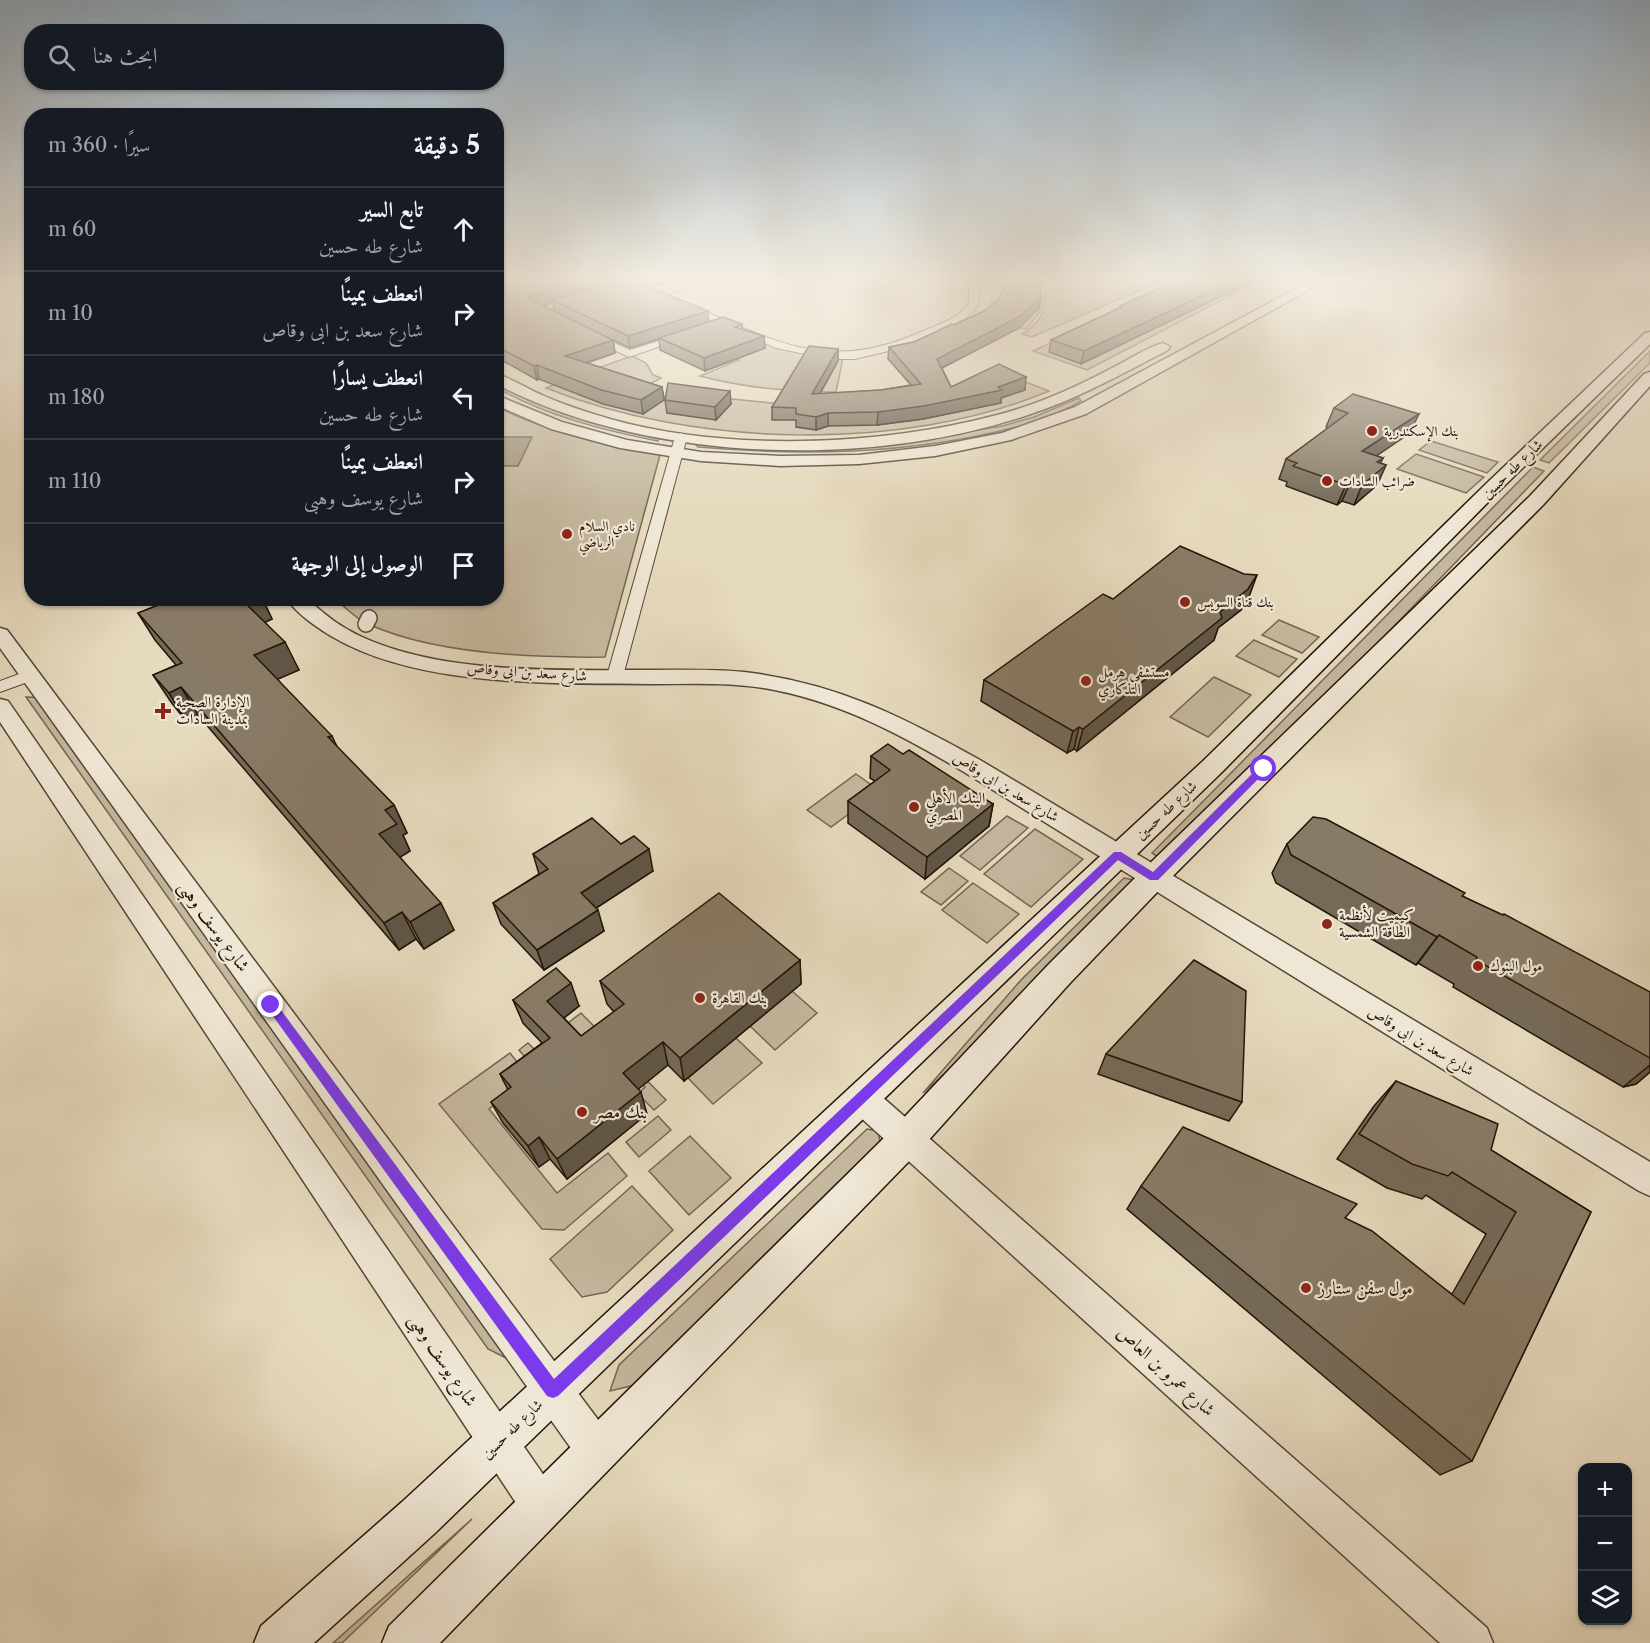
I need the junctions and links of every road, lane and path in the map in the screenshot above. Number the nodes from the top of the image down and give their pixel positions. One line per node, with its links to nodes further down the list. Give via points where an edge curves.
1 (824, 355): 2 (street)
2 (858, 355)
3 (1149, 355): 8 (street)
4 (1183, 355): 9 (street)
5 (1631, 355): 13 (main road, شارع طه حسين)
6 (1650, 377): 14 (main road)
7 (504, 382): 11 (street, via 581,415)
8 (1078, 392): 9 (street); 11 (street, via 1001,419 905,438 796,444)
9 (1102, 399): 12 (street, via 1021,432 925,452 809,461)
10 (504, 403): 12 (street, via 548,423 606,440)
11 (681, 437): 12 (street)
12 (676, 453): 18 (street)
13 (1518, 463): 14 (main road); 21 (main road, شارع طه حسين, via 1212,767)
14 (1559, 475): 22 (main road)
15 (304, 606): 18 (street, شارع سعد بن ابى وقاص, via 342,634 390,654 494,672)
16 (0, 634): 17 (street, شارع يوسف وهبى)
17 (30, 675): 19 (street); 26 (street, شارع يوسف وهبى)
18 (615, 676): 21 (street, شارع سعد بن ابى وقاص, via 743,679 823,694 881,716 932,743)
19 (0, 687)
20 (0, 706): 27 (street, شارع يوسف وهبى)
21 (1117, 855): 22 (street, شارع سعد بن ابى وقاص); 23 (main road, شارع طه حسين)
22 (1154, 877): 24 (main road); 25 (street, شارع سعد بن ابى وقاص)
23 (861, 1098): 24 (street, شارع عمرو بن العاص); 26 (main road, شارع طه حسين)
24 (906, 1140): 28 (main road); 32 (street, شارع عمرو بن العاص)
25 (1650, 1180)
26 (553, 1390): 27 (main road, شارع طه حسين); 28 (street, شارع يوسف وهبى)
27 (498, 1442): 29 (street, شارع يوسف وهبى); 30 (main road, شارع طه حسين)
28 (597, 1451): 29 (main road)
29 (542, 1507): 31 (main road)
30 (278, 1643)
31 (406, 1643)
32 (1472, 1643)

